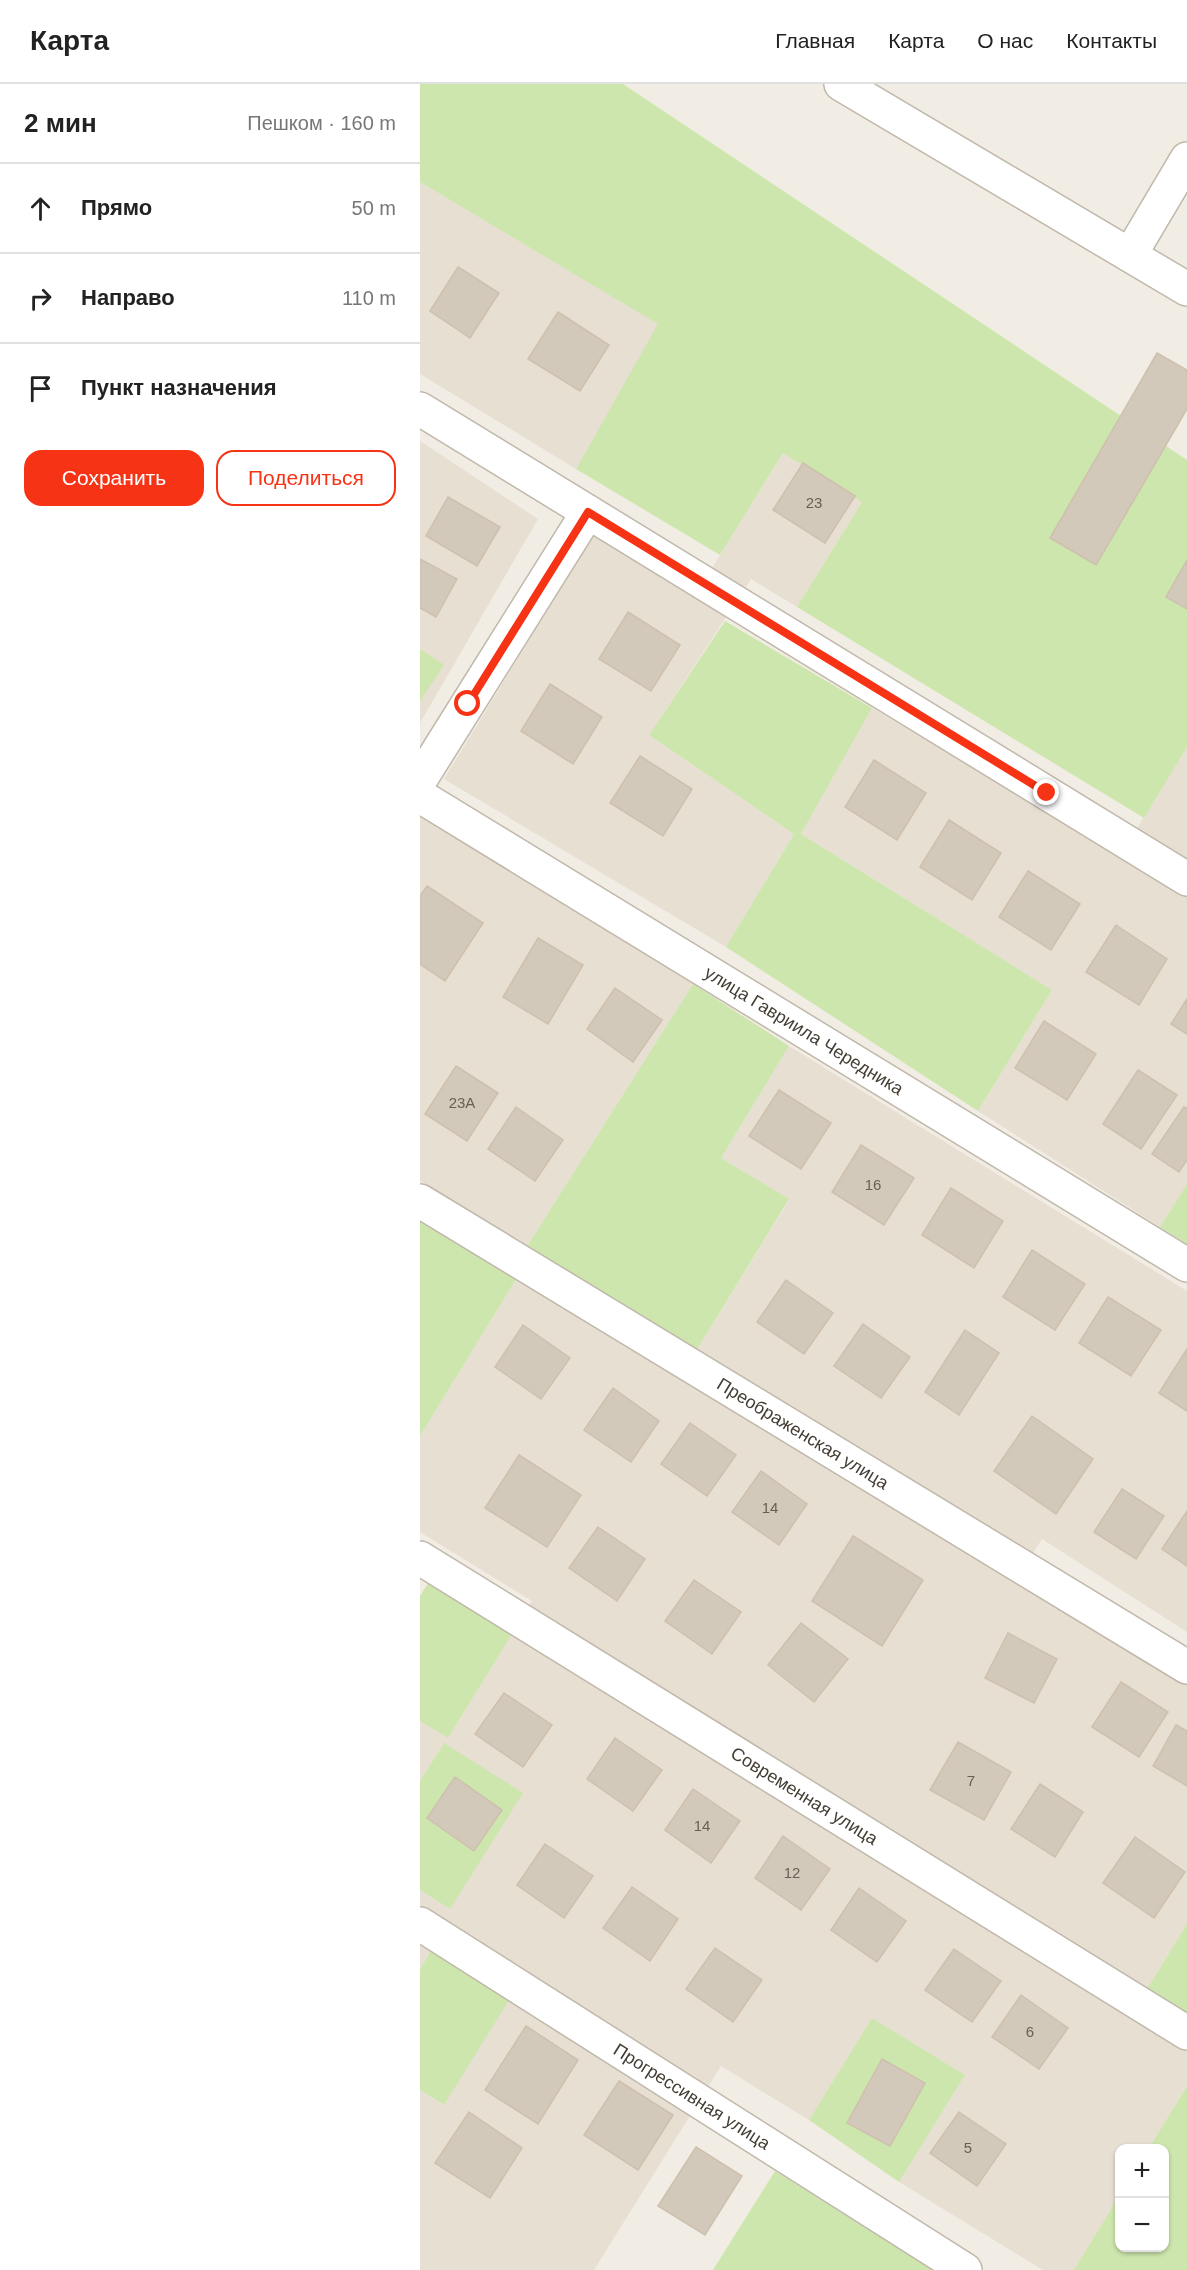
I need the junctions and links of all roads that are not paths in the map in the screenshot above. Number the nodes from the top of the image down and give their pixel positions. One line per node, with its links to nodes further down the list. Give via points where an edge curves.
1 (841, 84): 3 (street)
2 (1187, 159): 3 (street)
3 (1130, 255): 4 (street)
4 (1187, 289)
5 (420, 409): 6 (street)
6 (588, 512): 7 (street); 9 (street)
7 (420, 780)
8 (420, 796): 11 (street, улица Гавриила Чередника)
9 (1187, 879)
10 (420, 1201): 13 (street, Преображенская улица)
11 (1187, 1265)
12 (420, 1558): 15 (street, Современная улица)
13 (1187, 1667)
14 (420, 1924): 16 (street, Прогрессивная улица)
15 (1187, 2033)
16 (964, 2270)

